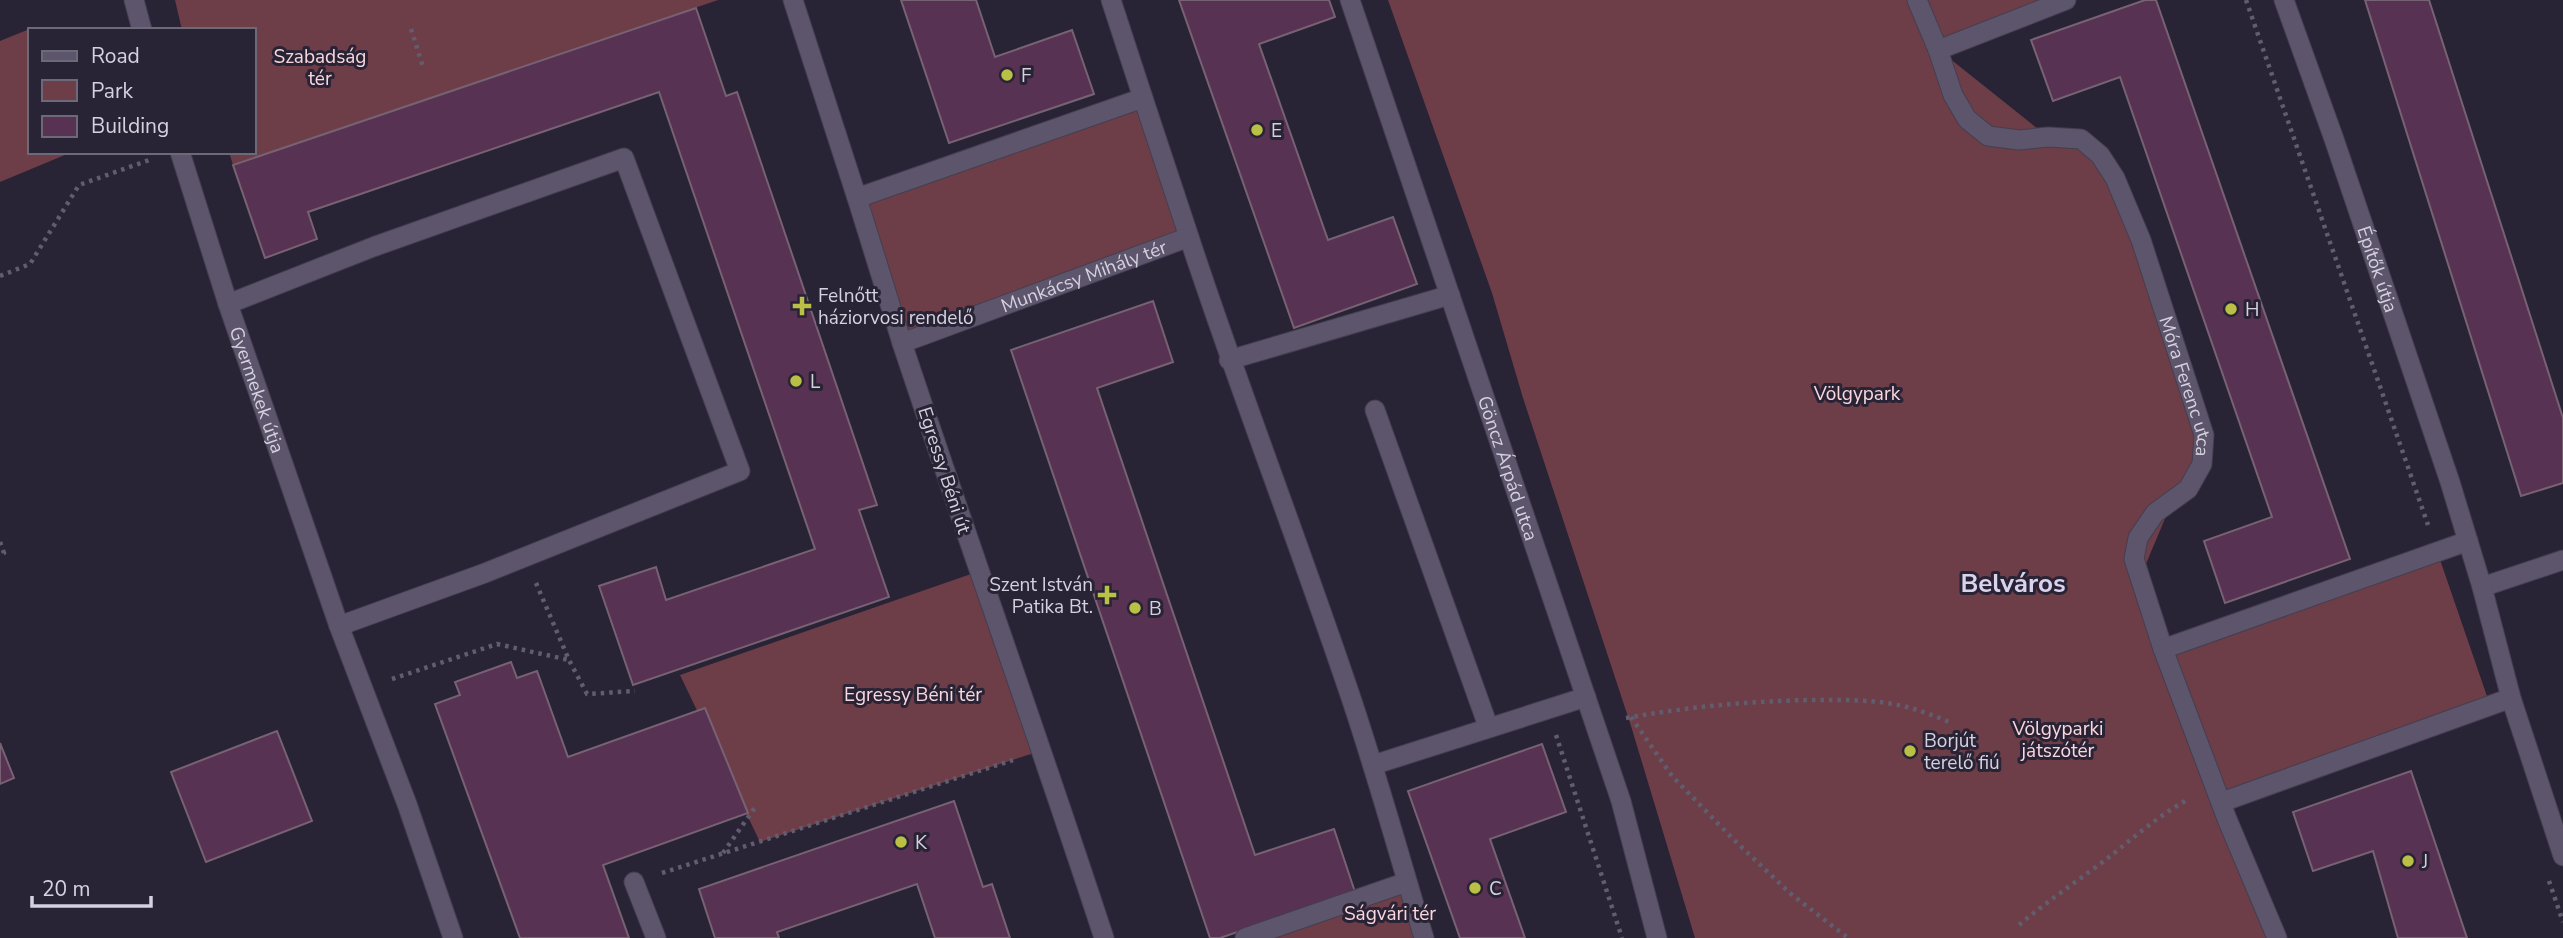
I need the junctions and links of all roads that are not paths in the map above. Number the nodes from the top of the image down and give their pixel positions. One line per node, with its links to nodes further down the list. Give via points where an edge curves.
1 (134, 0): 8 (street)
2 (793, 0): 12 (street, Egressy Béni út)
3 (1111, 0): 10 (street)
4 (1350, 0): 14 (street, Göncz Árpád utca)
5 (1917, 0): 9 (street, Móra Ferenc utca)
6 (2066, 0): 9 (street)
7 (2284, 0): 19 (street, Építők útja)
8 (141, 28)
9 (1938, 50): 23 (street, Móra Ferenc utca, via 1953,95 1967,119 1988,136 2081,139 2100,155 2115,178 2141,240 2204,435 2202,464 2188,489 2155,513 2138,538 2134,559)
10 (1143, 98): 12 (street); 13 (street)
11 (170, 154): 15 (street, Gyermekek útja)
12 (857, 198): 16 (street, Egressy Béni út)
13 (1189, 237): 16 (street, Munkácsy Mihály tér); 17 (street)
14 (1450, 295): 17 (street); 24 (street, Göncz Árpád utca)
15 (228, 304): 22 (street, Gyermekek útja); 22 (street, via 624,158 740,471)
16 (902, 343): 34 (street, Egressy Béni út)
17 (1229, 360): 27 (street)
18 (1375, 410): 26 (street)
19 (2468, 541): 21 (street, Építők útja); 23 (street)
20 (2563, 560): 21 (street)
21 (2482, 587): 25 (street, Építők útja)
22 (339, 626): 32 (street)
23 (2164, 649): 28 (street, Móra Ferenc utca)
24 (1586, 696): 26 (street); 37 (street, Göncz Árpád utca, via 1621,801)
25 (2511, 698): 28 (street); 29 (street, Építők útja)
26 (1488, 726): 27 (street)
27 (1373, 765): 30 (street)
28 (2218, 793): 38 (street, Móra Ferenc utca)
29 (2563, 856)
30 (1407, 881): 35 (street); 36 (street)
31 (634, 882): 33 (street)
32 (453, 938)
33 (656, 938)
34 (1104, 938)
35 (1245, 938)
36 (1424, 938)
37 (1657, 938)
38 (2277, 938)

